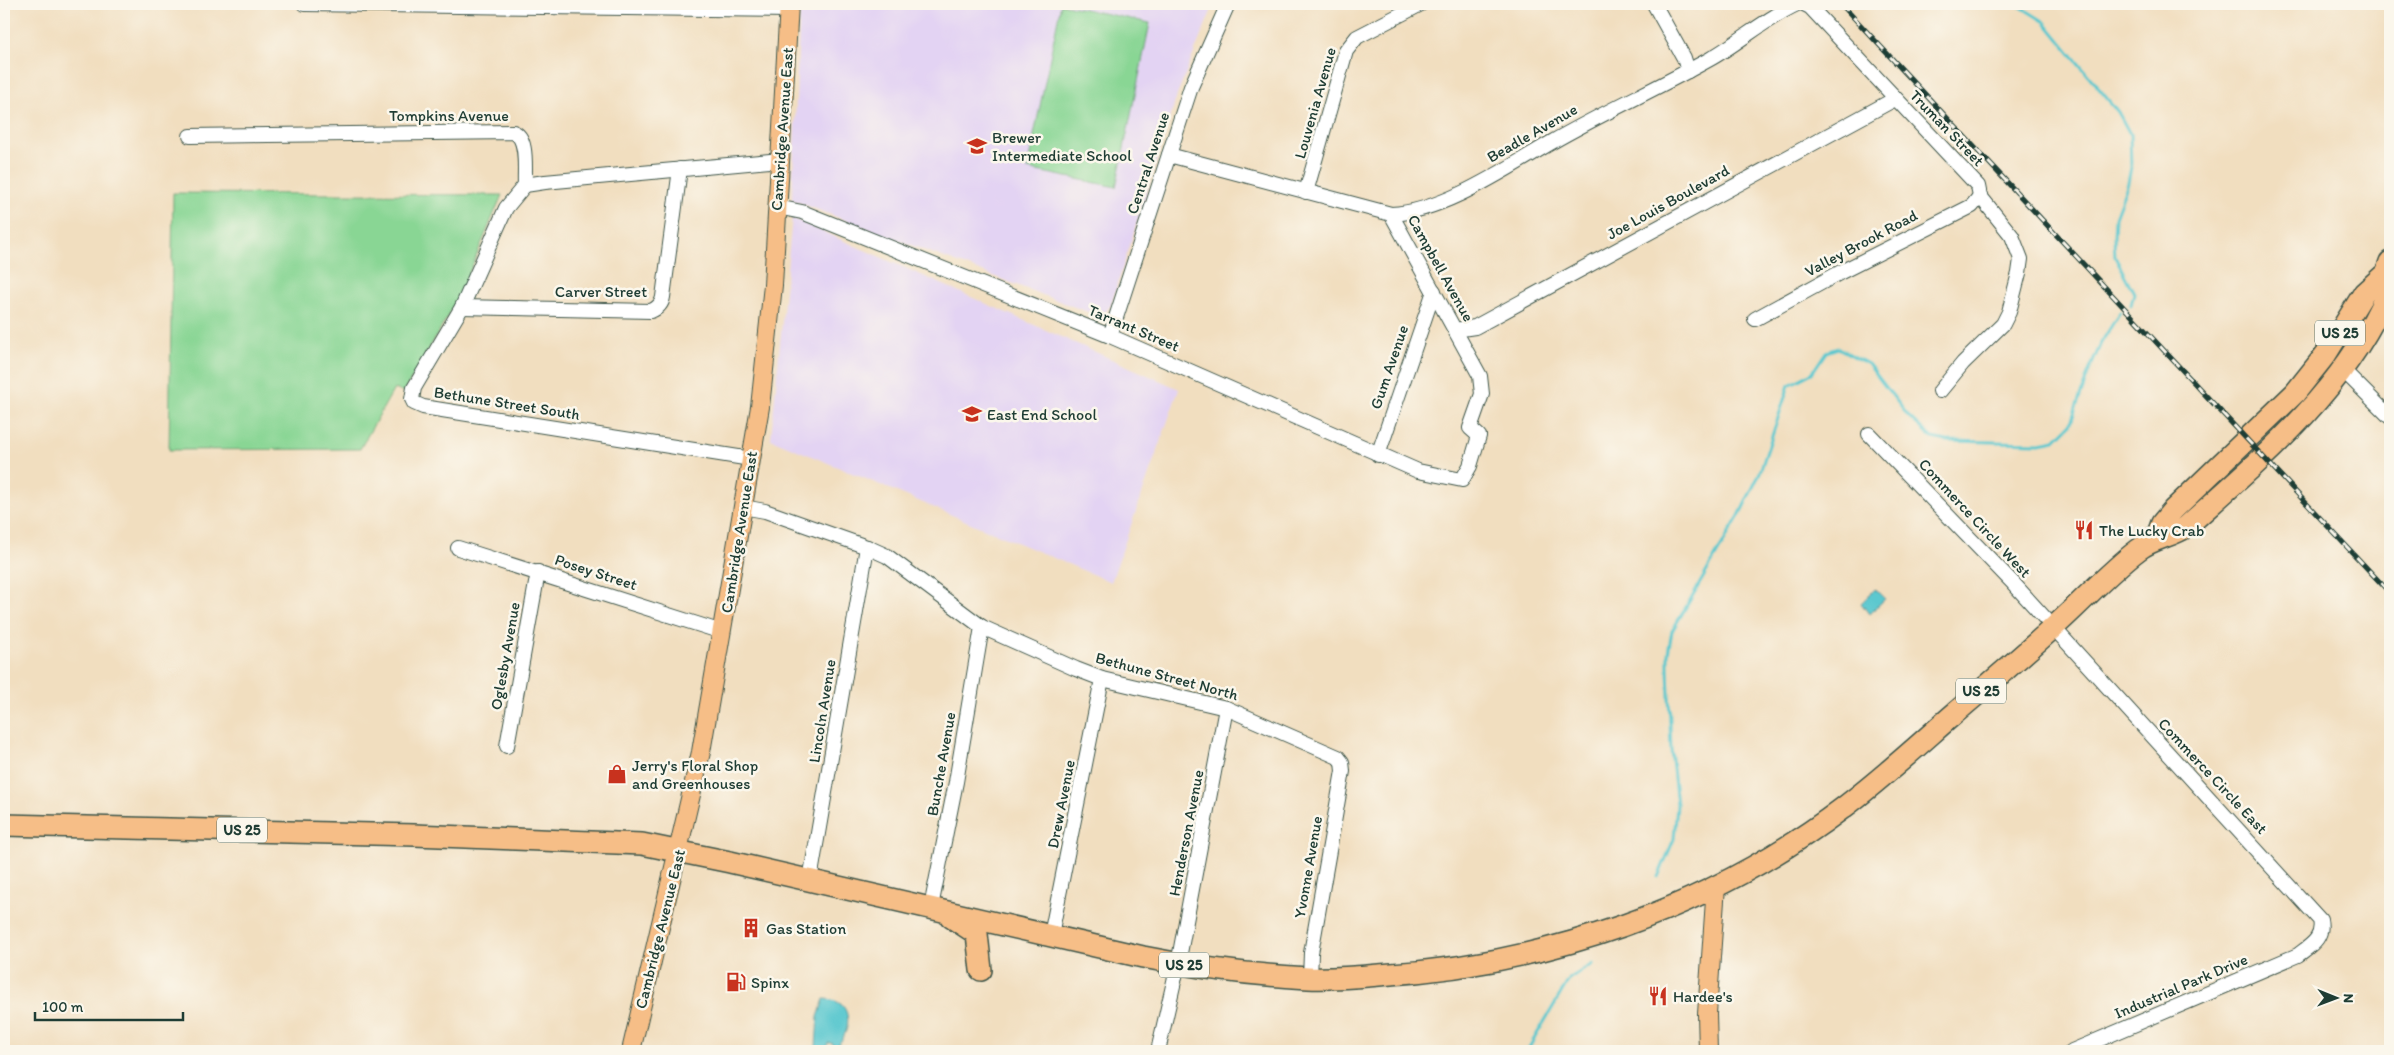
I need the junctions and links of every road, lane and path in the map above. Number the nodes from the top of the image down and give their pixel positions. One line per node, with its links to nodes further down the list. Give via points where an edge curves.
1 (304, 4): 7 (street)
2 (1228, 4): 11 (street, Central Avenue, via 1191,87)
3 (1421, 4): 15 (street, Louvenia Avenue, via 1357,38 1346,51)
4 (1654, 4): 8 (street)
5 (1796, 4): 8 (street)
6 (1804, 4): 9 (street, Truman Street)
7 (789, 7): 12 (main road, Cambridge Avenue East)
8 (1688, 71): 18 (street, Beadle Avenue, via 1599,114 1438,204 1415,212)
9 (1895, 99): 16 (street, Truman Street, via 1978,186); 23 (street, Joe Louis Boulevard, via 1475,327)
10 (190, 136): 14 (street, Tompkins Avenue, via 513,132 518,133 522,140)
11 (1169, 155): 15 (street, Campbell Avenue); 24 (street, Central Avenue)
12 (780, 160): 13 (street); 17 (main road, Cambridge Avenue East)
13 (680, 169): 14 (street); 21 (street, Carver Street, via 664,297 655,309)
14 (525, 185): 21 (street, Bethune Street South, via 506,208)
15 (1306, 192): 18 (street, Campbell Avenue)
16 (1980, 196): 22 (street, Valley Brook Road, via 1972,206); 26 (street, Truman Street, via 2012,236 2020,259 2019,273 2003,324)
17 (777, 207): 24 (street, Tarrant Street, via 802,212); 30 (main road, Cambridge Avenue East, via 767,358)
18 (1391, 214): 20 (street, Campbell Avenue)
19 (2388, 268): 25 (highway, US 25, via 2382,304); 33 (highway, US 25, via 2364,293 2326,354 2295,393 2172,510)
20 (1434, 291): 23 (street, Campbell Avenue); 29 (street, Gum Avenue)
21 (462, 307): 30 (street, Bethune Street South, via 414,388 412,399 418,405)
22 (1755, 320)
23 (1455, 330): 31 (street, Campbell Avenue, via 1482,382 1482,394 1470,428 1479,436)
24 (1110, 336): 29 (street, Tarrant Street)
25 (2343, 370): 27 (street); 33 (highway, US 25, via 2309,412 2186,527 2173,535)
26 (1940, 391)
27 (2390, 417)
28 (1869, 434): 38 (street, Commerce Circle West)
29 (1378, 455): 31 (street, Tarrant Street, via 1418,471 1462,480)
30 (751, 459): 32 (main road, Cambridge Avenue East)
31 (1470, 466)
32 (743, 507): 34 (street, Bethune Street North, via 765,511); 39 (main road, Cambridge Avenue East)
33 (2156, 539): 38 (highway, US 25, via 2139,549)
34 (867, 547): 37 (street, Bethune Street North, via 903,567); 46 (street, Lincoln Avenue)
35 (458, 548): 36 (street, Posey Street)
36 (538, 572): 39 (street, Posey Street); 42 (street, Oglesby Avenue)
37 (982, 627): 40 (street, Bethune Street North); 48 (street, Bunche Avenue)
38 (2052, 628): 47 (highway, US 25, via 1842,809 1771,856); 50 (street, Commerce Circle East, via 2318,915 2321,924 2319,936)
39 (722, 632): 45 (main road, Cambridge Avenue East, via 701,752)
40 (1102, 679): 41 (street, Bethune Street North); 49 (street, Drew Avenue)
41 (1226, 708): 43 (street, Bethune Street North, via 1333,754); 51 (street, Henderson Avenue)
42 (507, 746)
43 (1342, 762): 52 (street, Yvonne Avenue, via 1311,953)
44 (4, 825): 45 (highway, US 25, via 414,834 642,844)
45 (679, 851): 46 (highway, US 25); 53 (main road, Cambridge Avenue East)
46 (810, 880): 48 (highway, US 25)
47 (1716, 886): 52 (highway, US 25, via 1616,928 1507,959 1399,974); 55 (main road, via 1707,1014)
48 (932, 907): 49 (highway, US 25); 49 (highway, via 977,934 981,970 994,937 1008,932)
49 (1048, 934): 51 (highway, US 25)
50 (2303, 951): 56 (street, Industrial Park Drive)
51 (1178, 964): 52 (highway, US 25); 54 (street, Henderson Avenue)
52 (1310, 978)
53 (630, 1051)
54 (1158, 1051)
55 (1708, 1051)
56 (2072, 1051)

